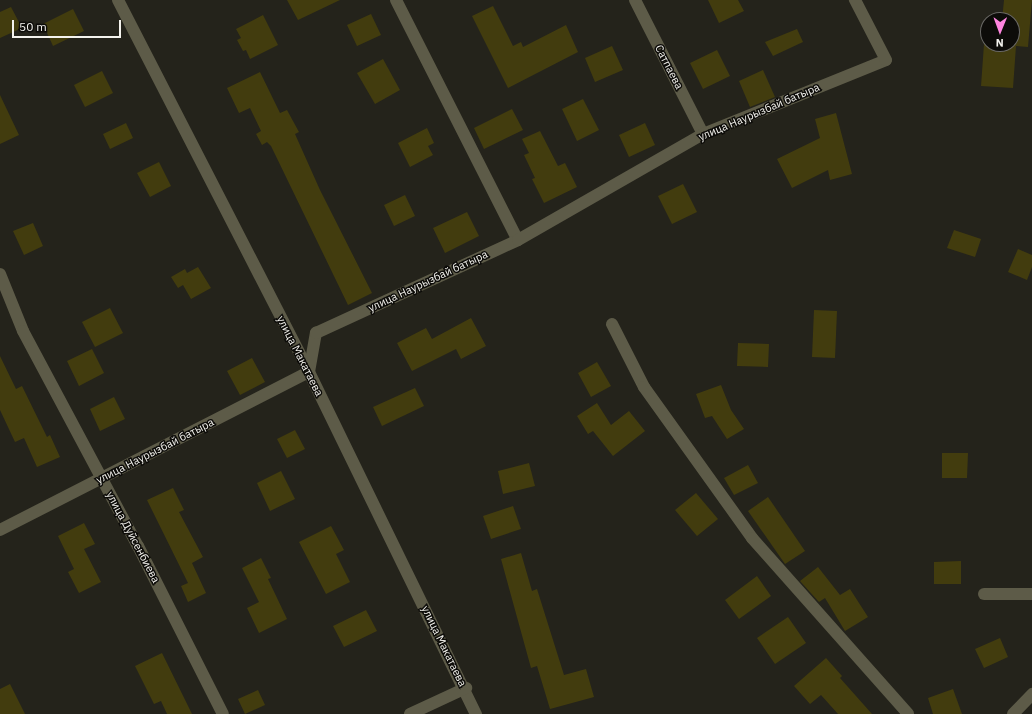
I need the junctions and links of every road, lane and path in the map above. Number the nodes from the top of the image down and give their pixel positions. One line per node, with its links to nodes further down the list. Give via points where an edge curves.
1 (118, 0): 9 (street, улица Макатаева)
2 (396, 0): 6 (street)
3 (635, 0): 5 (street, Сатпаева)
4 (855, 0): 5 (street, улица Наурызбай батыра, via 886,60)
5 (703, 134): 6 (street, улица Наурызбай батыра)
6 (518, 240): 9 (street, улица Наурызбай батыра, via 316,333)
7 (0, 274): 10 (street, улица Дуйсенбиева, via 23,331)
8 (612, 324): 19 (street, via 644,387 752,538)
9 (309, 372): 10 (street, улица Наурызбай батыра); 14 (street, улица Макатаева)
10 (102, 479): 11 (street, улица Наурызбай батыра); 16 (street, улица Дуйсенбиева)
11 (0, 530)
12 (984, 594): 13 (street)
13 (1032, 594)
14 (466, 688): 17 (street); 18 (street, улица Макатаева)
15 (1032, 694): 20 (street)
16 (223, 714)
17 (410, 714)
18 (476, 714)
19 (908, 714)
20 (1013, 714)

